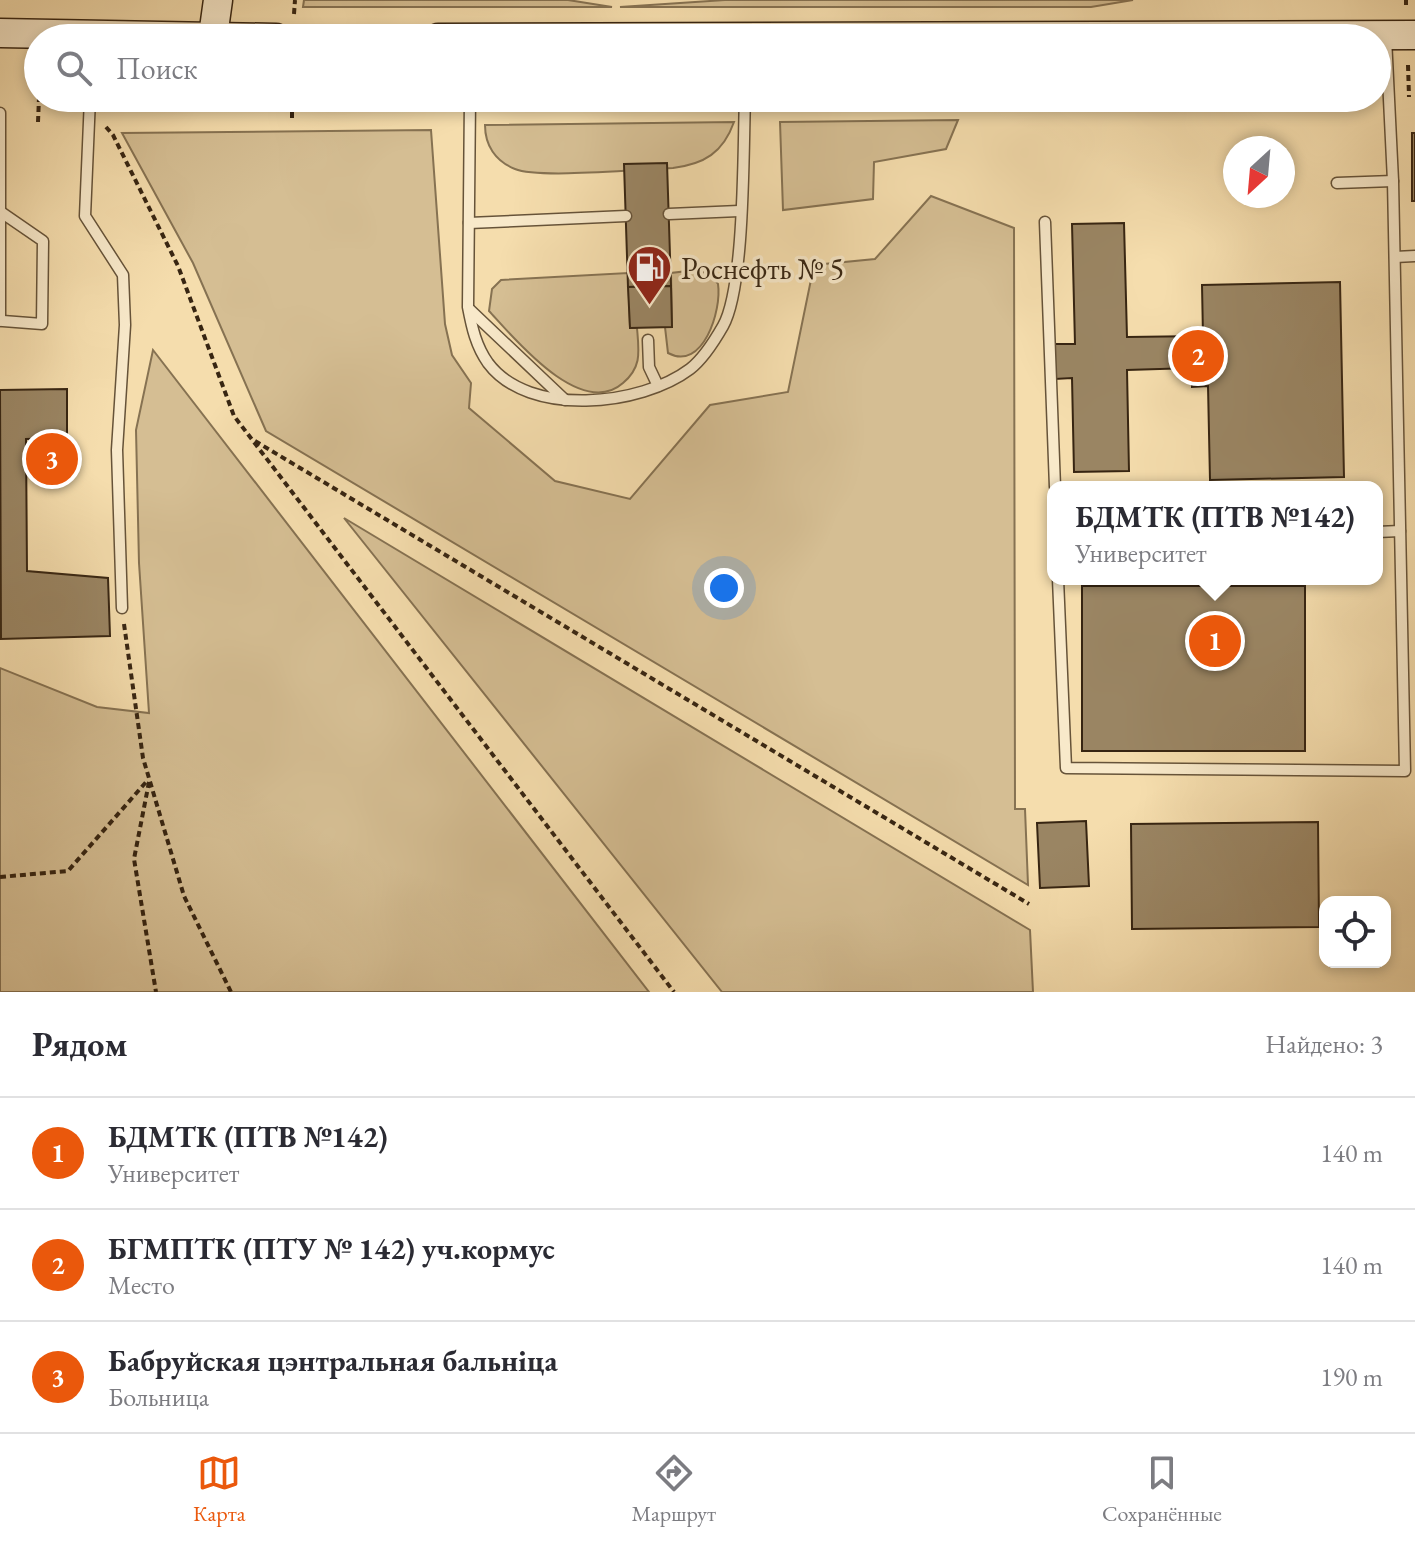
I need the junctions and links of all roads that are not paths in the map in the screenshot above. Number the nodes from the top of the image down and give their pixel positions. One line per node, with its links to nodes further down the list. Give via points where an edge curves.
1 (218, 0): 2 (main road)
2 (215, 24)
3 (0, 33): 4 (main road)
4 (24, 34)
5 (1415, 35): 6 (main road)
6 (1391, 36)
7 (89, 112): 31 (lane, via 85,216 123,275 117,450)
8 (470, 112): 19 (lane)
9 (744, 112): 14 (lane)
10 (1390, 112): 12 (lane)
11 (0, 113): 15 (lane)
12 (1393, 181): 13 (lane); 21 (lane)
13 (1337, 183)
14 (739, 211): 16 (lane); 25 (lane, via 735,288 724,323 691,369)
15 (1, 212): 23 (lane); 23 (lane, via 43,241 42,324)
16 (669, 214)
17 (626, 216): 19 (lane)
18 (1045, 222): 27 (lane)
19 (469, 223): 22 (lane)
20 (1415, 256): 21 (lane)
21 (1395, 257): 28 (lane)
22 (468, 307): 26 (lane); 26 (lane, via 474,338 489,365 531,394)
23 (1, 321)
24 (648, 340): 25 (lane, via 649,367)
25 (658, 386): 26 (lane, via 623,396)
26 (566, 401)
27 (1055, 481)
28 (1400, 531): 29 (lane); 30 (lane, via 1405,771 1066,768)
29 (1383, 532)
30 (1058, 585)
31 (122, 608)

